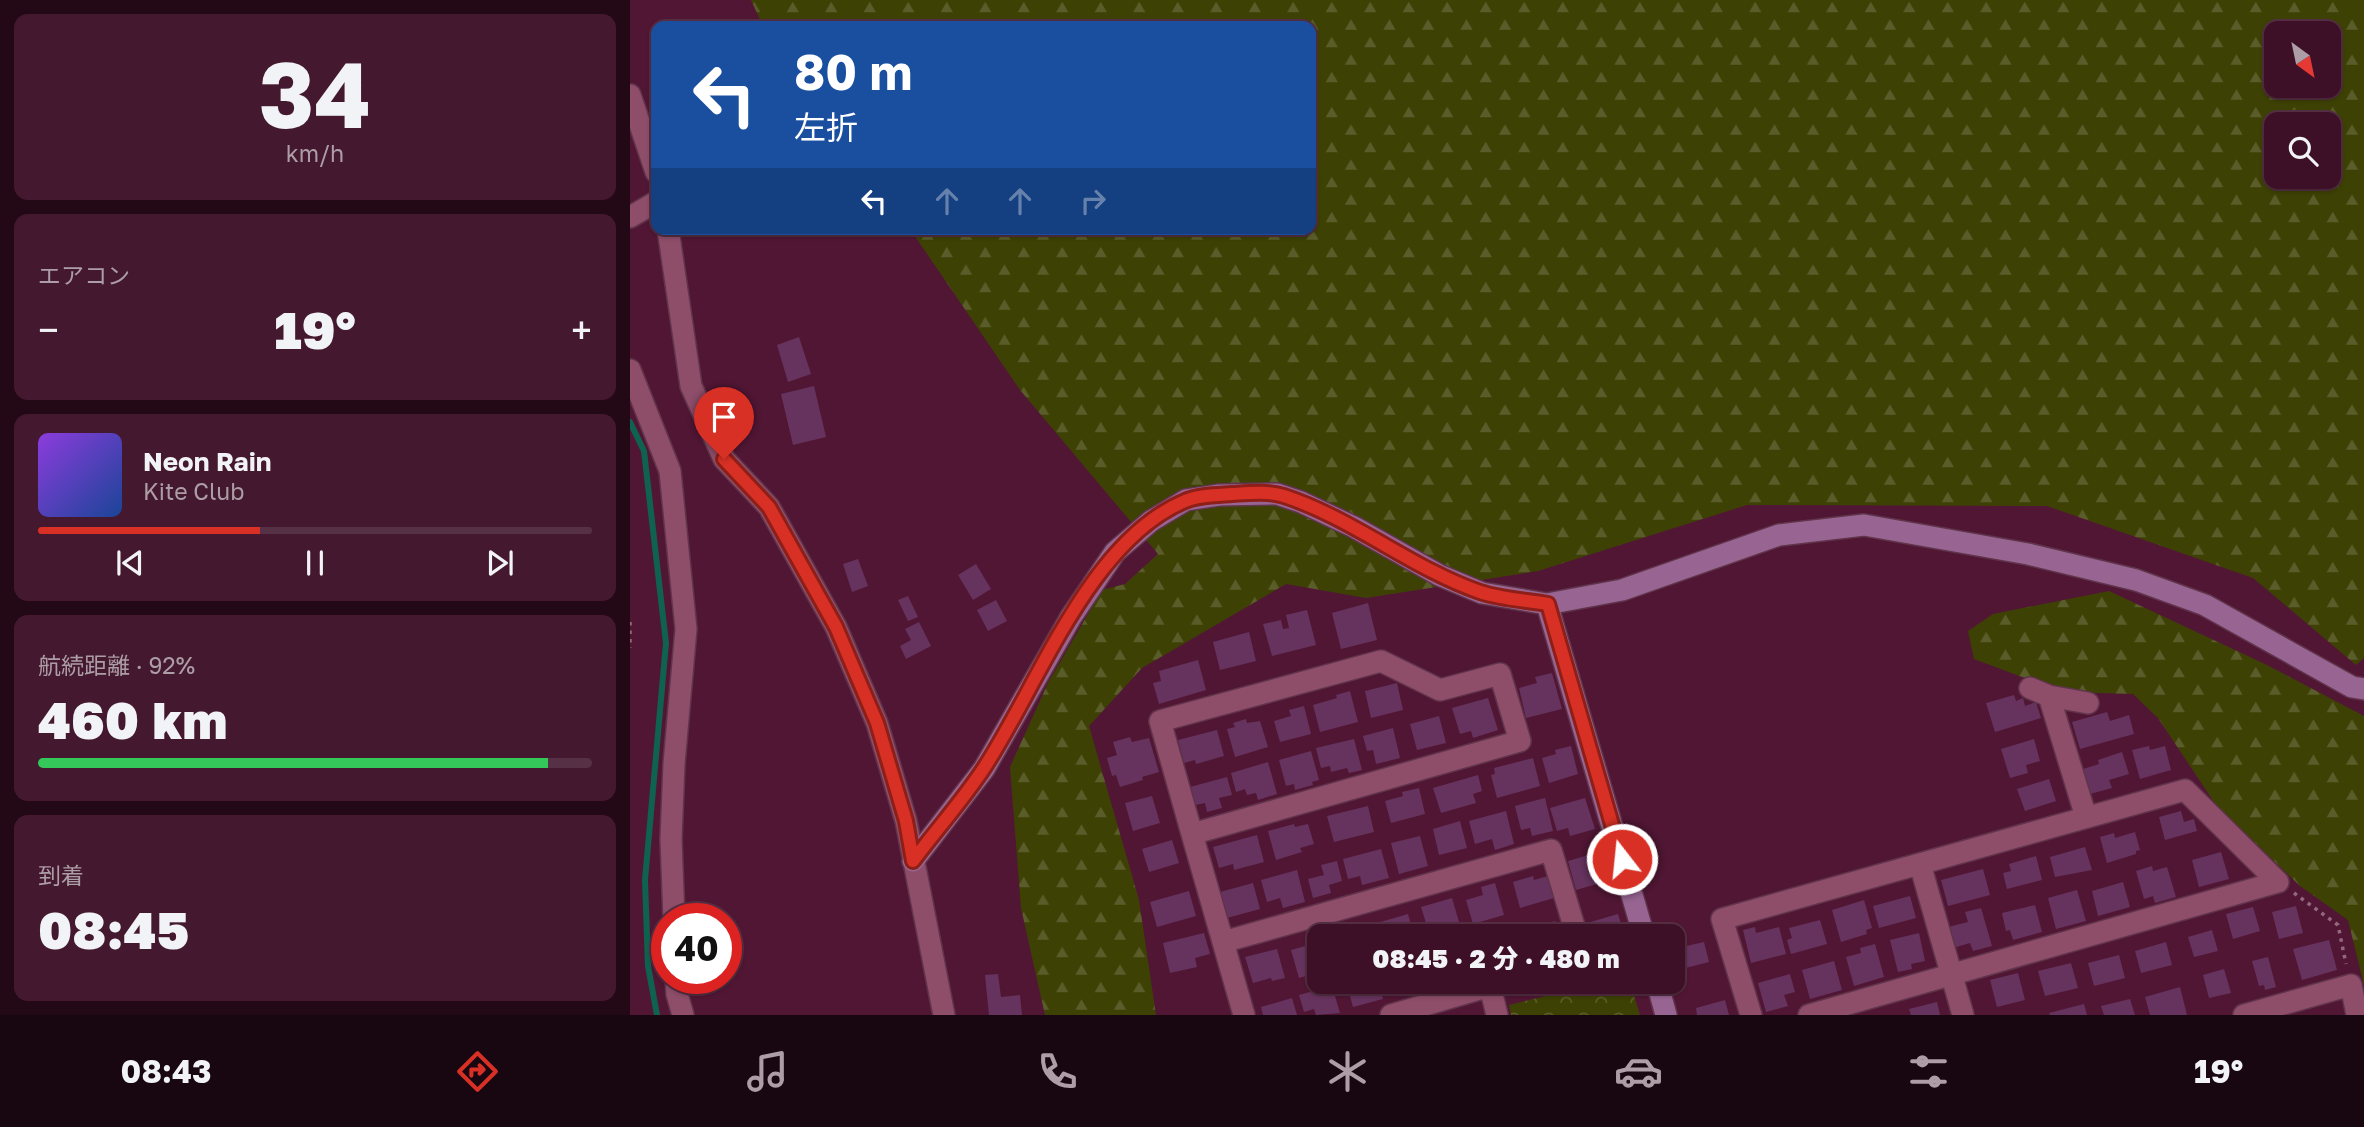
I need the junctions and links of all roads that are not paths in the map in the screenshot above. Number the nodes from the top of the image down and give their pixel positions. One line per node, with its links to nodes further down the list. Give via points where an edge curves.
1 (630, 95): 2 (street)
2 (651, 157)
3 (651, 205): 4 (street)
4 (630, 217)
5 (669, 235): 12 (street, via 691,386 724,459 769,507 836,627 877,723)
6 (630, 370): 14 (street, via 670,471 686,629 673,777)
7 (1548, 604): 8 (street, via 1622,590 1779,535 1864,526 2028,554 2136,580 2205,605 2352,687); 12 (street, via 1482,593 1439,575 1344,522 1277,494 1186,500 1151,521 1115,552 1071,617 984,769); 16 (street)
8 (2364, 689)
9 (2088, 703): 10 (street, via 2040,692)
10 (2086, 817): 13 (street); 18 (street, via 2185,790 2278,881)
11 (1192, 834): 11 (street, via 1520,741 1500,674 1440,691 1381,661 1160,721); 17 (street)
12 (913, 861): 24 (street)
13 (1920, 864): 18 (street); 29 (street, via 1722,919)
14 (673, 903)
15 (1573, 924): 17 (street, via 1551,850)
16 (1641, 924)
17 (1223, 942): 25 (street)
18 (1951, 975): 30 (street); 31 (street)
19 (677, 994): 23 (street)
20 (1463, 994): 26 (street)
21 (1498, 994): 27 (street)
22 (1660, 994): 28 (street)
23 (683, 1015)
24 (944, 1015)
25 (1244, 1015)
26 (1391, 1015)
27 (1497, 1015)
28 (1666, 1015)
29 (1751, 1015)
30 (1809, 1015)
31 (1963, 1015)
32 (2244, 1015): 33 (street, via 2351,985)
33 (2357, 1015)

